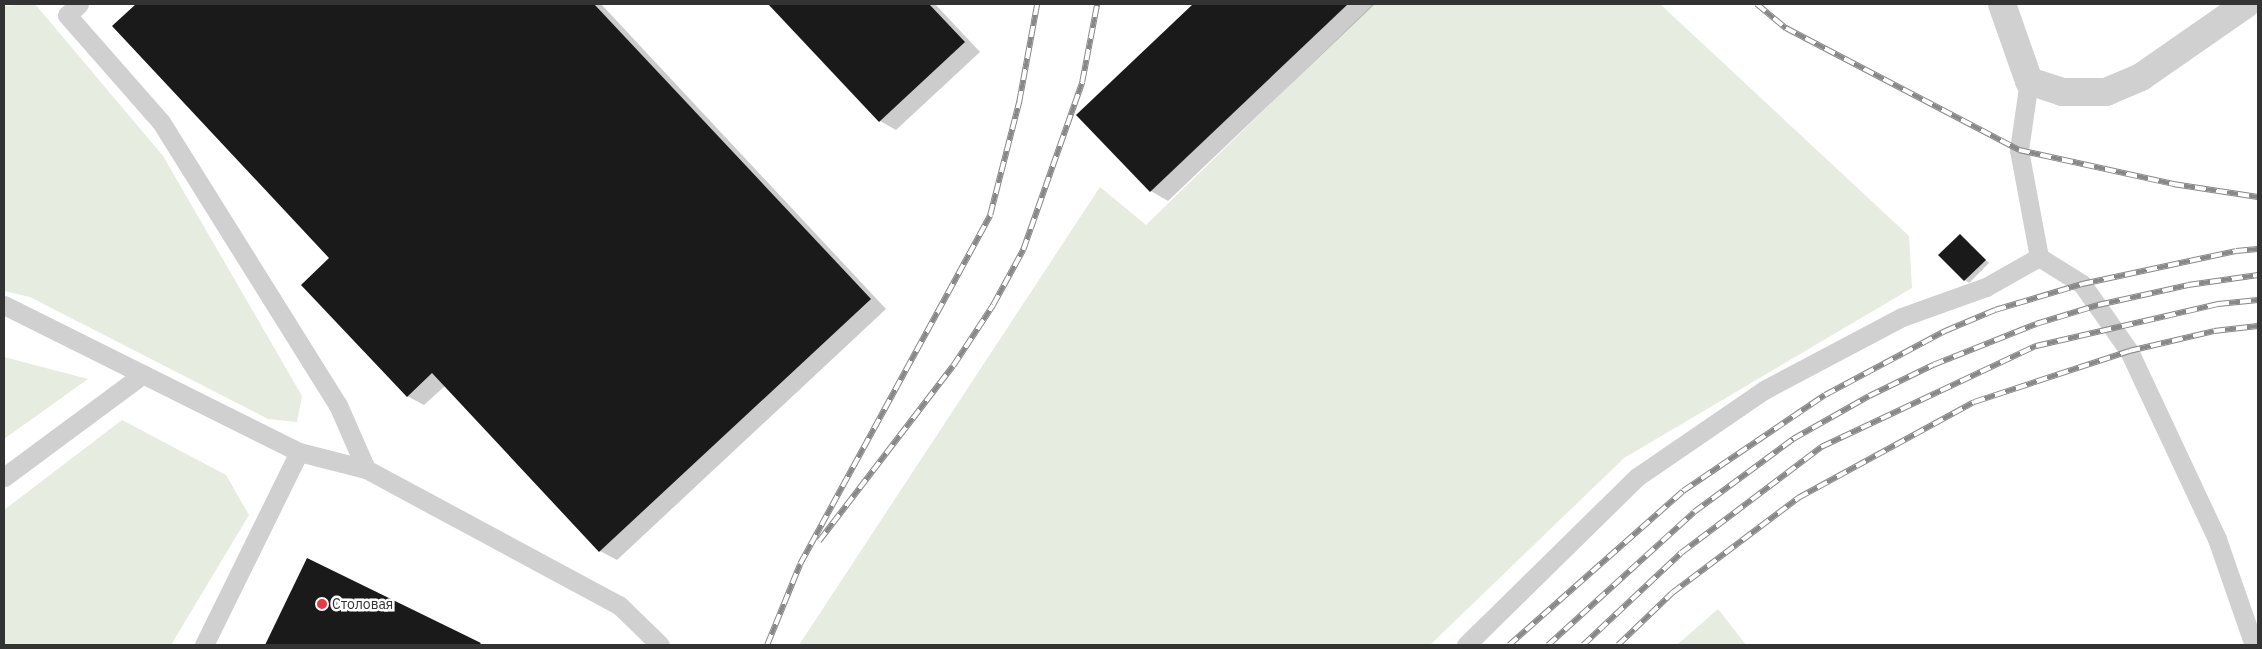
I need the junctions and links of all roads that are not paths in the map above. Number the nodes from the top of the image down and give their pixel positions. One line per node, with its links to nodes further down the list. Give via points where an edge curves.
1 (79, 4): 9 (lane, via 67,16 161,122 338,405)
2 (2002, 4): 4 (street)
3 (2246, 4): 4 (street, via 2141,77 2106,92 2062,92)
4 (2029, 81): 5 (lane, via 2019,150)
5 (2039, 257): 13 (lane, via 1986,287 1902,317 1764,390 1637,477); 14 (lane, via 2082,284 2129,351 2217,539)
6 (4, 305): 7 (lane)
7 (142, 374): 8 (lane); 10 (lane)
8 (299, 452): 9 (lane); 11 (lane)
9 (366, 469): 12 (lane, via 619,605)
10 (4, 477)
11 (204, 645)
12 (660, 645)
13 (1466, 645)
14 (2254, 645)

